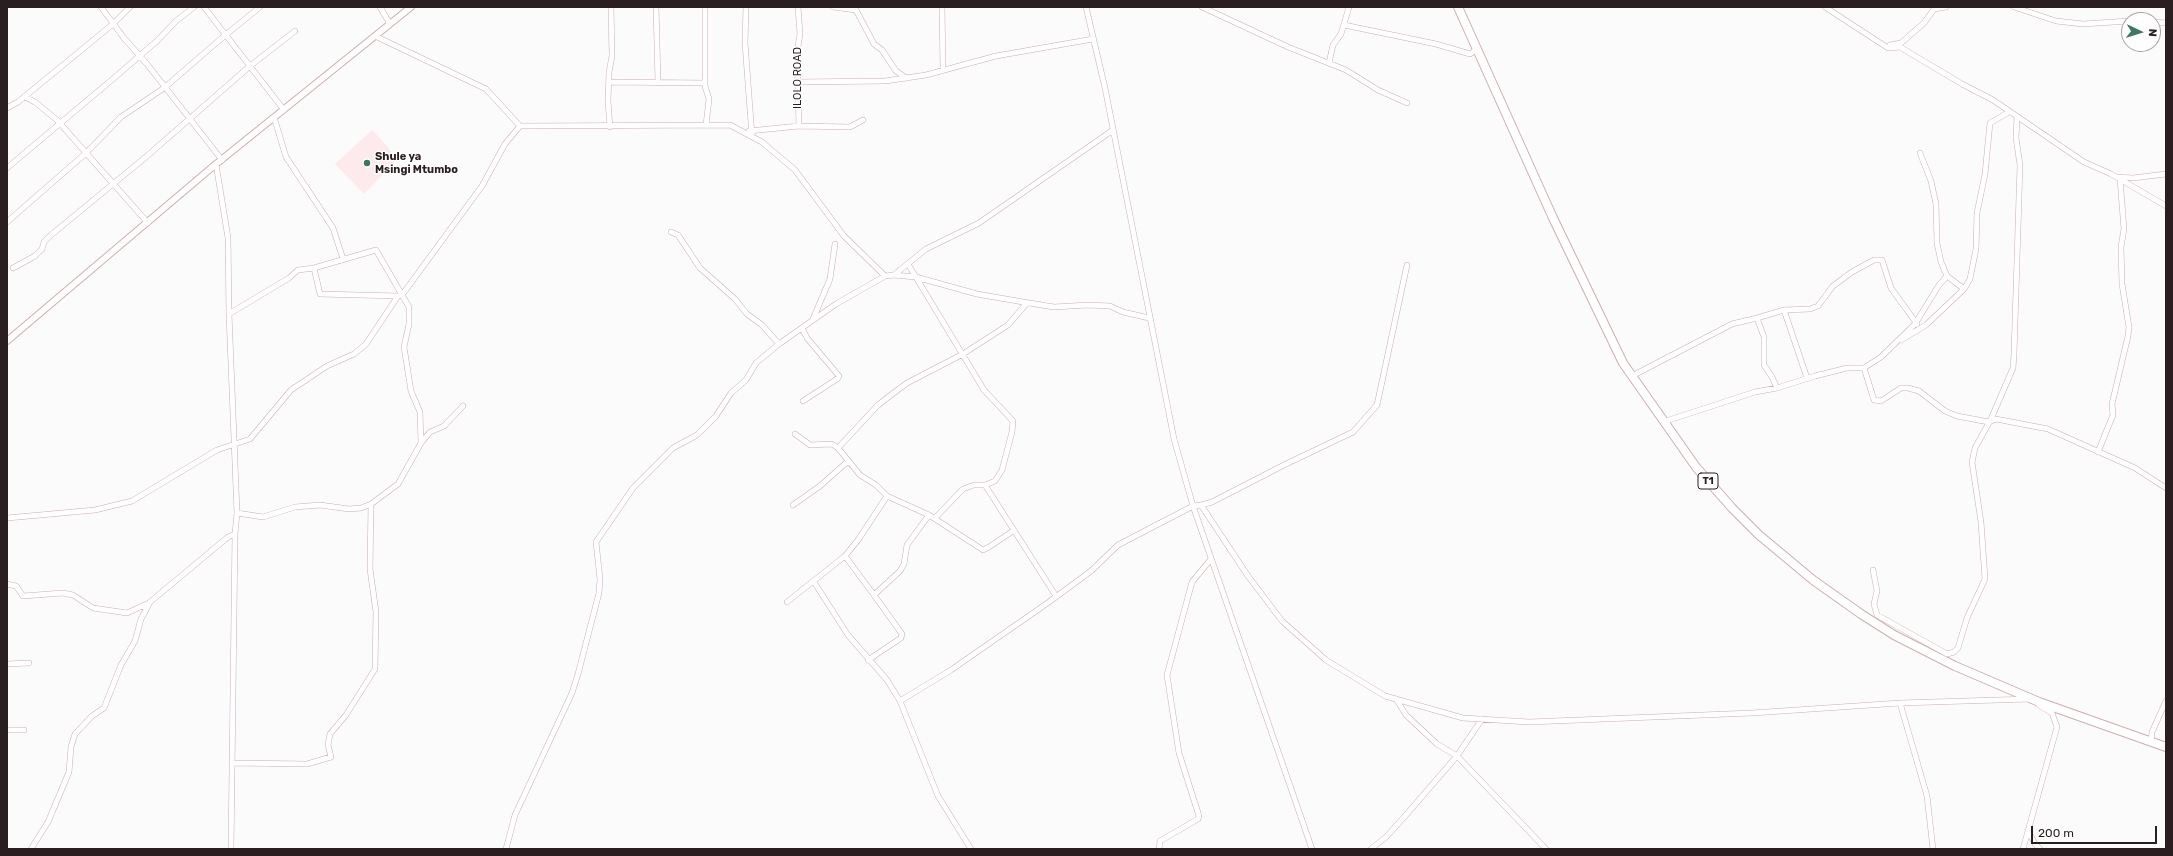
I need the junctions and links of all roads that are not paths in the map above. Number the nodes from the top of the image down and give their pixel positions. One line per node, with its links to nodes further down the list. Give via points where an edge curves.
1 (101, 7): 23 (street)
2 (130, 7): 23 (street)
3 (194, 7): 32 (street)
4 (204, 7): 27 (street)
5 (260, 7): 27 (street)
6 (380, 7): 24 (street)
7 (411, 7): 24 (street)
8 (611, 7): 37 (street)
9 (656, 7): 38 (street)
10 (705, 7): 40 (street)
11 (746, 7): 57 (street, via 745,43)
12 (798, 7): 39 (street, ILOLO ROAD)
13 (833, 7): 36 (street, via 856,10 874,44 882,50 896,71)
14 (942, 7): 35 (street)
15 (1086, 7): 29 (street)
16 (1202, 7): 33 (street)
17 (1349, 7): 25 (street)
18 (1458, 7): 31 (highway, T1)
19 (1825, 7): 30 (street)
20 (1946, 7): 30 (street, via 1934,9 1924,23 1901,43)
21 (2014, 7): 22 (street, via 2056,21 2083,24)
22 (2121, 22)
23 (113, 24): 32 (street); 42 (street)
24 (390, 24): 28 (street)
25 (1344, 25): 31 (street, via 1436,44 1470,54); 33 (street, via 1333,45)
26 (295, 31): 34 (street)
27 (226, 34): 34 (street); 41 (street)
28 (375, 36): 45 (street); 52 (street, via 486,89)
29 (1094, 39): 35 (street, via 996,56); 56 (street)
30 (1886, 46): 46 (street, via 1900,47 1993,100)
31 (1477, 50): 96 (highway, T1, via 1553,218)
32 (139, 55): 41 (street); 51 (street)
33 (1329, 63): 43 (street)
34 (250, 66): 45 (street); 49 (street)
35 (943, 70): 36 (street)
36 (907, 78): 39 (street, via 871,82)
37 (610, 82): 38 (street); 55 (street)
38 (658, 82): 40 (street)
39 (798, 82): 54 (street, ILOLO ROAD)
40 (705, 83): 53 (street, via 708,99)
41 (164, 88): 49 (street); 58 (street, via 121,117)
42 (25, 97): 44 (street); 51 (street)
43 (1407, 103)
44 (7, 108)
45 (284, 110): 47 (street)
46 (2009, 112): 48 (street); 80 (street, via 1990,123 1985,174 1977,213 1974,266)
47 (274, 117): 60 (street); 71 (street, via 286,157 333,228)
48 (2016, 117): 64 (street, via 2084,162); 102 (street, via 2020,165 2013,368)
49 (190, 118): 60 (street); 65 (street)
50 (863, 120): 54 (street, via 850,127)
51 (59, 122): 58 (street); 62 (street)
52 (520, 126): 55 (street); 81 (street, via 505,144 482,186)
53 (706, 126): 55 (street); 57 (street, via 730,125)
54 (800, 126): 57 (street)
55 (610, 127)
56 (1113, 130): 72 (street, via 978,223 926,249); 85 (street)
57 (752, 134): 77 (street, via 795,170 844,236)
58 (86, 153): 65 (street); 67 (street)
59 (1920, 153): 78 (street, via 1931,181 1936,204 1937,242)
60 (222, 160): 61 (street)
61 (216, 164): 68 (street); 84 (street, via 228,238)
62 (7, 168)
63 (2166, 174): 64 (street)
64 (2118, 178): 66 (street); 107 (street, via 2124,229 2121,247 2122,284 2129,327 2112,404 2113,415)
65 (113, 184): 68 (street); 74 (street, via 48,238 35,256)
66 (2166, 206)
67 (7, 222)
68 (148, 223): 91 (street)
69 (671, 232): 92 (street, via 678,235 700,268)
70 (835, 244): 87 (street, via 830,279)
71 (343, 259): 75 (street); 81 (street, via 376,250)
72 (908, 264): 76 (street); 79 (street)
73 (1407, 265): 114 (street, via 1377,405 1372,411 1353,432 1212,502)
74 (13, 268)
75 (314, 268): 81 (street, via 320,294); 84 (street, via 298,270)
76 (894, 275): 77 (street); 79 (street)
77 (885, 276): 87 (street)
78 (1947, 276): 80 (street); 88 (street)
79 (916, 277): 82 (street, via 977,294); 94 (street)
80 (1964, 288): 90 (street)
81 (400, 296): 104 (street, via 408,307 409,324 404,347 411,391 420,412); 105 (street, via 366,344 354,354 327,366 291,390 250,440)
82 (1027, 303): 85 (street, via 1054,307 1110,306); 94 (street, via 1008,325)
83 (1784, 310): 86 (street); 88 (street, via 1810,309 1818,306 1833,286 1852,272 1874,260 1882,260 1891,288); 97 (street)
84 (228, 314): 105 (street)
85 (1149, 318): 115 (street, via 1174,439)
86 (1757, 318): 96 (street, via 1732,324); 98 (street, via 1764,336 1764,366)
87 (811, 321): 89 (street)
88 (1915, 324): 90 (street); 93 (street)
89 (802, 328): 92 (street); 99 (street, via 807,338 839,376)
90 (1922, 328): 93 (street)
91 (7, 341)
92 (779, 344): 150 (street, via 756,363 746,380 731,393 716,416 698,435 673,448 633,488 596,542 599,593 578,674 572,693 515,815)
93 (1894, 345): 95 (street)
94 (963, 354): 106 (street, via 907,383 891,395 878,405); 109 (street, via 984,390 1013,422 1002,470 994,481)
95 (1864, 368): 97 (street, via 1847,368); 102 (street, via 1874,400 1881,400 1901,388 1908,388 1919,391 1945,411)
96 (1632, 376): 101 (highway, T1)
97 (1807, 378): 98 (street)
98 (1777, 388): 101 (street, via 1755,392)
99 (802, 401)
100 (462, 406): 104 (street, via 444,426 430,432)
101 (1663, 422): 135 (highway, T1, via 1696,467 1732,508 1759,535 1814,580 1894,635 1955,666)
102 (1989, 422): 107 (street, via 1996,419 2048,429); 124 (street, via 1972,462 1981,522 1985,579 1967,618 1958,648 1946,654 1877,616 1874,604 1877,591)
103 (795, 434): 106 (street, via 810,445 828,443)
104 (421, 443): 112 (street, via 398,484)
105 (234, 445): 116 (street); 118 (street, via 217,450 132,501 94,510)
106 (838, 448): 108 (street)
107 (2098, 452): 110 (street, via 2134,468)
108 (847, 462): 111 (street, via 860,476 876,485); 113 (street)
109 (985, 485): 119 (street, via 963,489); 120 (street)
110 (2166, 488)
111 (887, 496): 117 (street); 122 (street)
112 (371, 504): 116 (street, via 349,509 320,505 294,507 264,517); 146 (street, via 370,569 376,612 375,669 346,715 330,734 328,745 331,757 307,764)
113 (793, 505)
114 (1201, 505): 115 (street); 134 (street, via 1248,576 1282,621 1326,660 1385,696)
115 (1193, 506): 123 (street); 128 (street, via 1123,542 1091,572)
116 (237, 513): 121 (street)
117 (929, 515): 119 (street); 127 (street, via 907,545 904,564 900,571)
118 (7, 518)
119 (934, 518): 120 (street, via 983,550)
120 (1013, 531): 128 (street, via 1032,556)
121 (235, 534): 129 (street, via 228,537); 146 (street)
122 (845, 556): 125 (street); 127 (street)
123 (1211, 559): 152 (street, via 1192,582 1167,675 1179,753 1199,816 1160,841); 153 (street)
124 (1873, 570)
125 (814, 582): 130 (street); 131 (street, via 848,635)
126 (7, 584): 129 (street, via 16,586 23,596 63,592 73,595 93,608 126,613)
127 (874, 595): 131 (street, via 902,636)
128 (1056, 596): 138 (street, via 951,670)
129 (150, 602): 148 (street, via 141,619 135,641 120,665 104,708 92,716 76,734 71,747 69,772 48,822)
130 (787, 602)
131 (868, 660): 138 (street, via 887,680)
132 (30, 663): 133 (street)
133 (7, 664)
134 (1396, 699): 140 (street, via 1463,718); 145 (street, via 1406,715 1437,744)
135 (2033, 699): 136 (street); 143 (highway, T1)
136 (2022, 700): 139 (street); 147 (street, via 2040,705 2052,713 2057,727)
137 (2166, 701): 143 (street, via 2152,732)
138 (900, 702): 151 (street, via 938,796)
139 (1900, 703): 140 (street, via 1537,722); 156 (street, via 1926,791)
140 (1482, 719): 145 (street)
141 (7, 730): 142 (street)
142 (24, 730)
143 (2151, 742): 144 (highway, T1)
144 (2166, 747)
145 (1457, 756): 154 (street, via 1386,837); 155 (street)
146 (232, 763): 149 (street)
147 (2029, 832): 157 (street); 158 (street)
148 (31, 849)
149 (231, 849)
150 (506, 849)
151 (971, 849)
152 (1159, 849)
153 (1312, 849)
154 (1371, 849)
155 (1546, 849)
156 (1933, 849)
157 (2023, 849)
158 (2040, 849)

